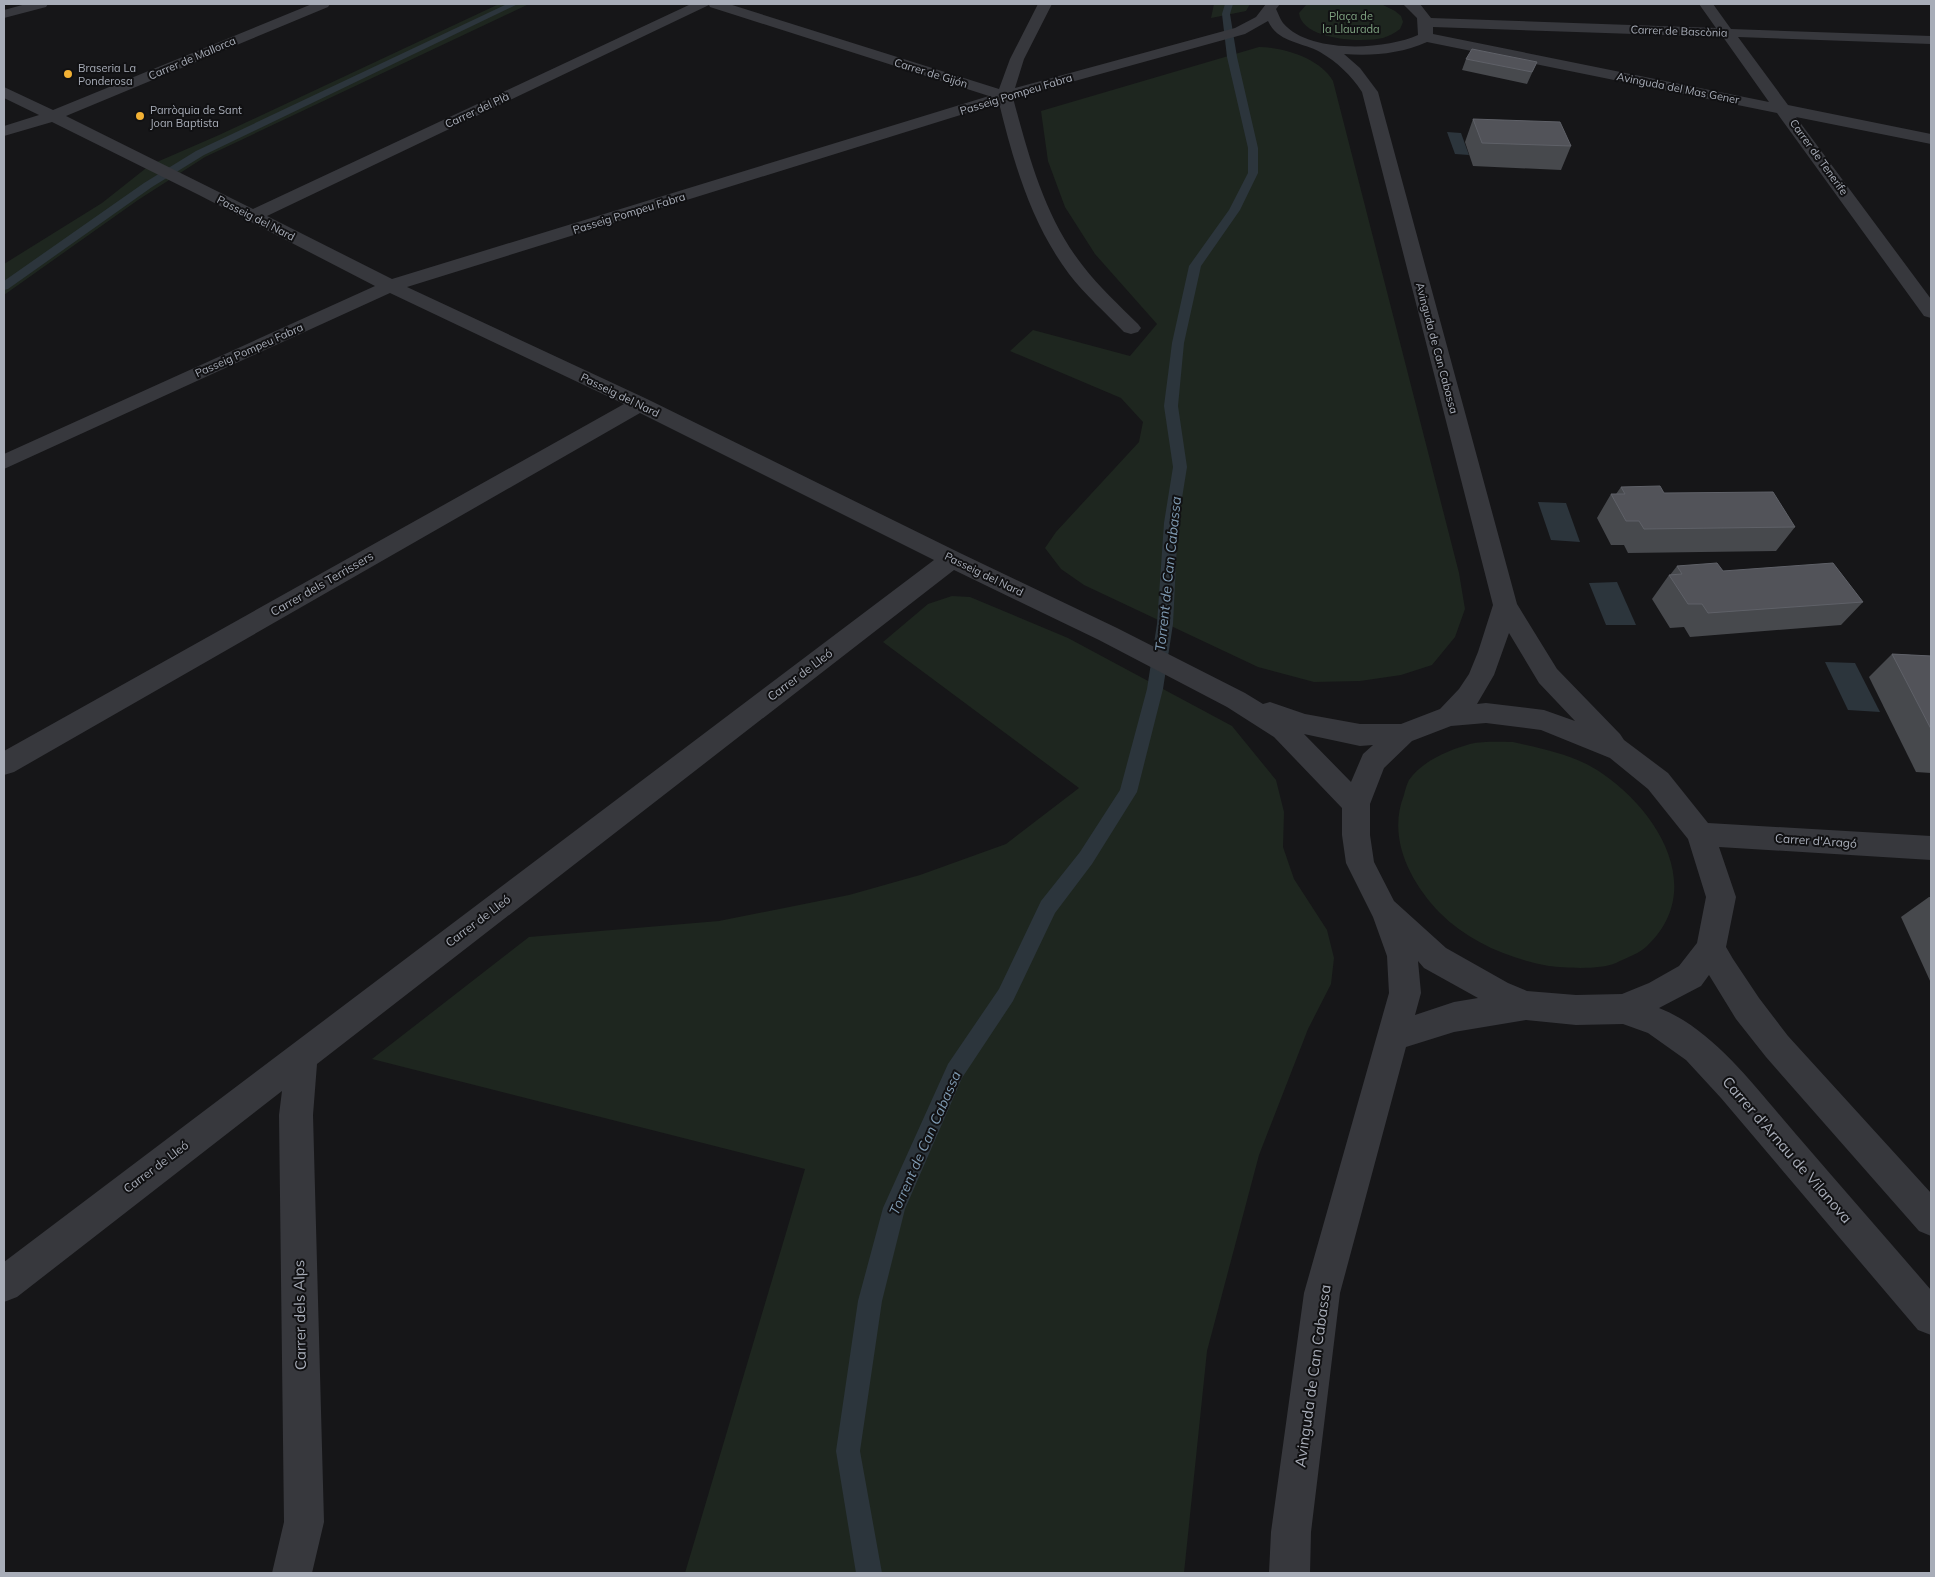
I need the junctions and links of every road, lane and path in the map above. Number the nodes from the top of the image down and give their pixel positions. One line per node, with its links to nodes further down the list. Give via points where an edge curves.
1 (41, 4): 9 (street)
2 (323, 4): 19 (street, Carrer de Mallorca)
3 (702, 4): 22 (street, Carrer del Plà)
4 (715, 4): 17 (street, Carrer de Gijón)
5 (1045, 4): 17 (street, via 1017,59)
6 (1706, 4): 11 (street, Carrer de Tenerife)
7 (1413, 5): 10 (street, via 1425,16)
8 (1271, 7): 14 (street, via 1271,20 1282,31); 17 (street, Passeig Pompeu Fabra, via 1261,20 1240,31)
9 (4, 14)
10 (1426, 30): 11 (street, Carrer de Bascònia); 13 (street, via 1418,42); 18 (street, Avinguda del Mas Gener)
11 (1728, 33): 12 (street, Carrer de Bascònia); 18 (street, Carrer de Tenerife)
12 (1931, 40)
13 (1401, 46): 14 (street, via 1380,51); 15 (street)
14 (1322, 47): 15 (street, Avinguda de Can Cabassa, via 1342,58 1358,73)
15 (1374, 76): 29 (street, Avinguda de Can Cabassa)
16 (4, 92): 19 (street, Passeig del Nard)
17 (1005, 96): 23 (street, Passeig Pompeu Fabra); 25 (street, via 1030,187 1054,236 1076,270)
18 (1784, 109): 21 (street, Avinguda del Mas Gener); 24 (street, Carrer de Tenerife)
19 (52, 116): 20 (street, Carrer de Mallorca); 22 (street, Passeig del Nard)
20 (4, 131)
21 (1931, 139)
22 (252, 216): 23 (street, Passeig del Nard)
23 (390, 286): 26 (street, Passeig del Nard); 27 (street, Passeig Pompeu Fabra)
24 (1931, 312)
25 (1131, 328)
26 (640, 404): 28 (street, Passeig del Nard); 34 (street, Carrer dels Terrissers)
27 (4, 462)
28 (952, 559): 30 (street, Passeig del Nard); 43 (street, Carrer de Lleó)
29 (1505, 605): 31 (street, via 1479,676 1468,696); 33 (street, Avinguda de Can Cabassa, via 1548,676)
30 (1236, 700): 32 (street, Passeig del Nard, via 1304,724 1360,735); 35 (street, Passeig del Nard, via 1283,730)
31 (1449, 716): 32 (street); 33 (street, via 1486,713 1544,720)
32 (1403, 734): 35 (street, via 1373,762)
33 (1619, 750): 36 (street, via 1658,781)
34 (4, 764)
35 (1356, 804): 38 (street, via 1360,863)
36 (1701, 834): 37 (street, Carrer d'Aragó); 39 (street, via 1721,897)
37 (1931, 848)
38 (1384, 910): 40 (street, via 1435,958 1497,993); 42 (street, Avinguda de Can Cabassa, via 1403,965 1404,993)
39 (1711, 948): 41 (street, via 1690,976); 44 (street, via 1740,997 1787,1058)
40 (1526, 1005): 41 (street, via 1576,1010); 42 (street, via 1454,1017)
41 (1623, 1009): 46 (street, Carrer d'Arnau de Vilanova, via 1660,1023 1697,1049 1733,1086)
42 (1392, 1037): 48 (street, Avinguda de Can Cabassa, via 1322,1293)
43 (302, 1055): 45 (street, Carrer de Lleó); 47 (street, Carrer dels Alps, via 296,1115 304,1522)
44 (1931, 1219)
45 (4, 1284)
46 (1931, 1317)
47 (292, 1573)
48 (1288, 1573)

